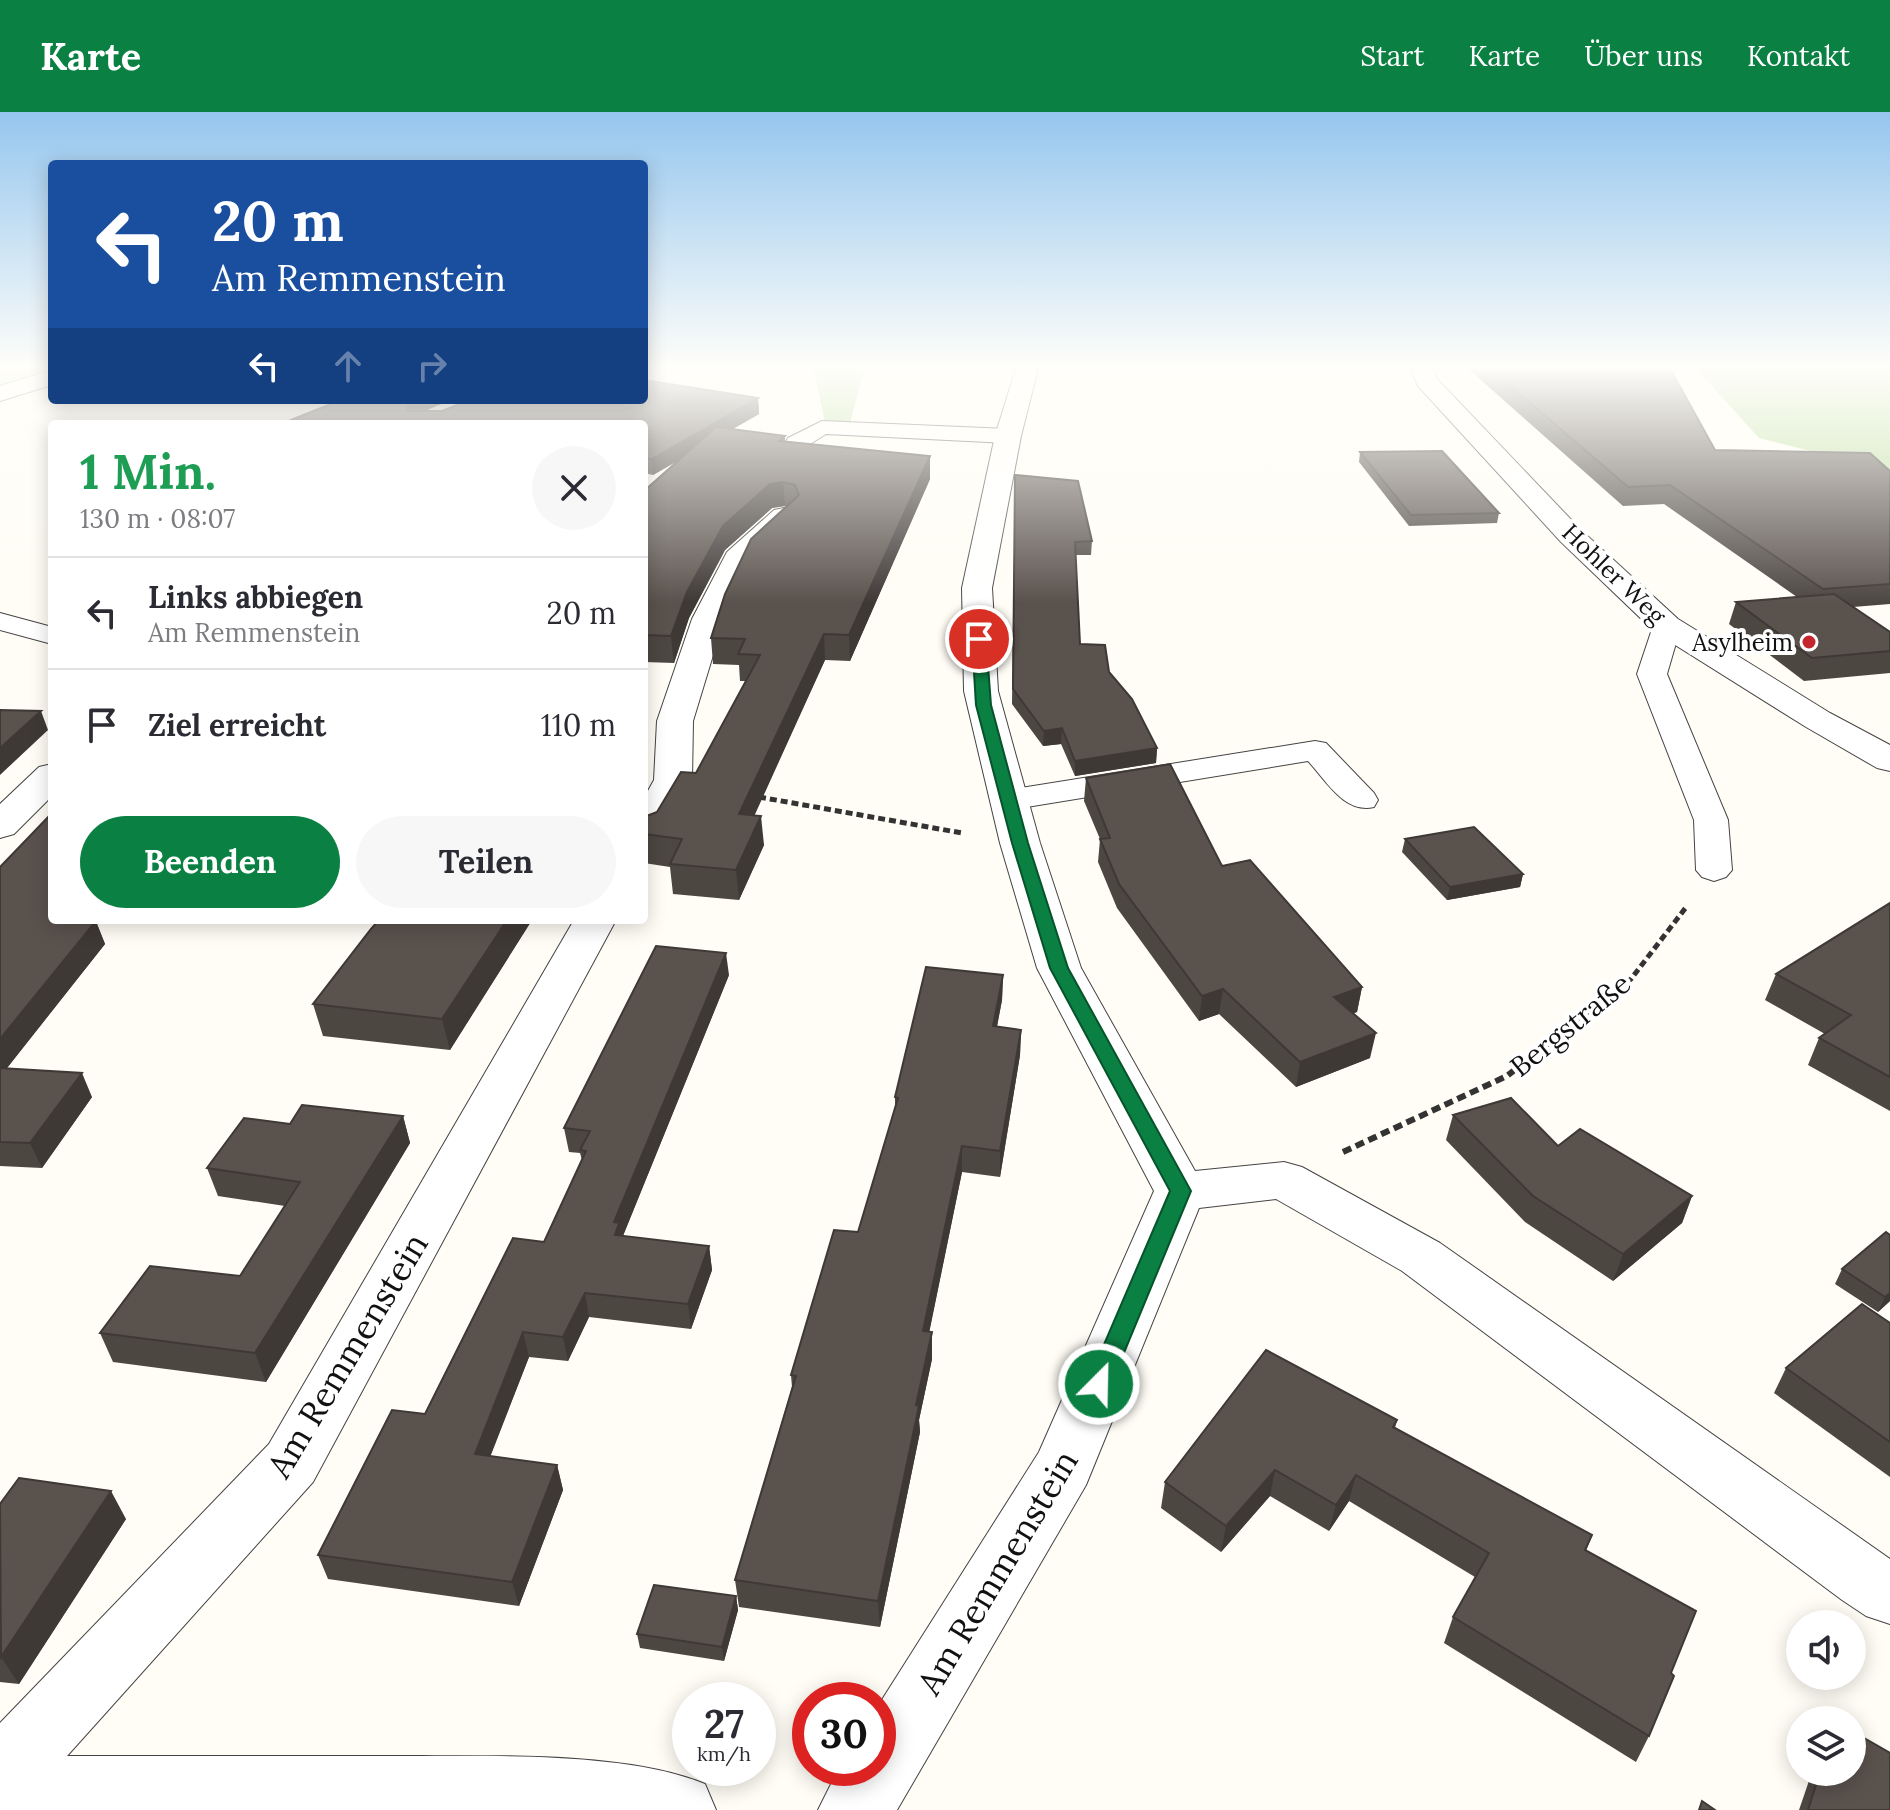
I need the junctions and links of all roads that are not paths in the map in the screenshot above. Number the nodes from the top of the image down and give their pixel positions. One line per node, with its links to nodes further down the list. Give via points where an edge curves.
1 (1006, 444): 10 (street, via 977,588 981,691)
2 (1485, 444): 5 (street, Hohler Weg, via 1571,536)
3 (784, 516): 11 (street, via 737,558 708,619 675,721 673,780)
4 (0, 621): 6 (lane)
5 (1667, 626): 7 (street, Hohler Weg); 13 (lane, via 1652,674 1711,820)
6 (48, 635)
7 (1890, 760)
8 (48, 779): 12 (street)
9 (1362, 800): 10 (lane, via 1315,750)
10 (1014, 822): 15 (street, via 1059,968)
11 (648, 825)
12 (0, 826)
13 (1714, 870)
14 (593, 924): 17 (street, Am Remmenstein, via 291,1463)
15 (1180, 1191): 16 (street, via 1284,1180 1421,1257); 20 (street, Am Remmenstein, via 1064,1466)
16 (1890, 1594)
17 (0, 1776)
18 (0, 1793): 19 (street, via 483,1793)
19 (679, 1810)
20 (855, 1810)

